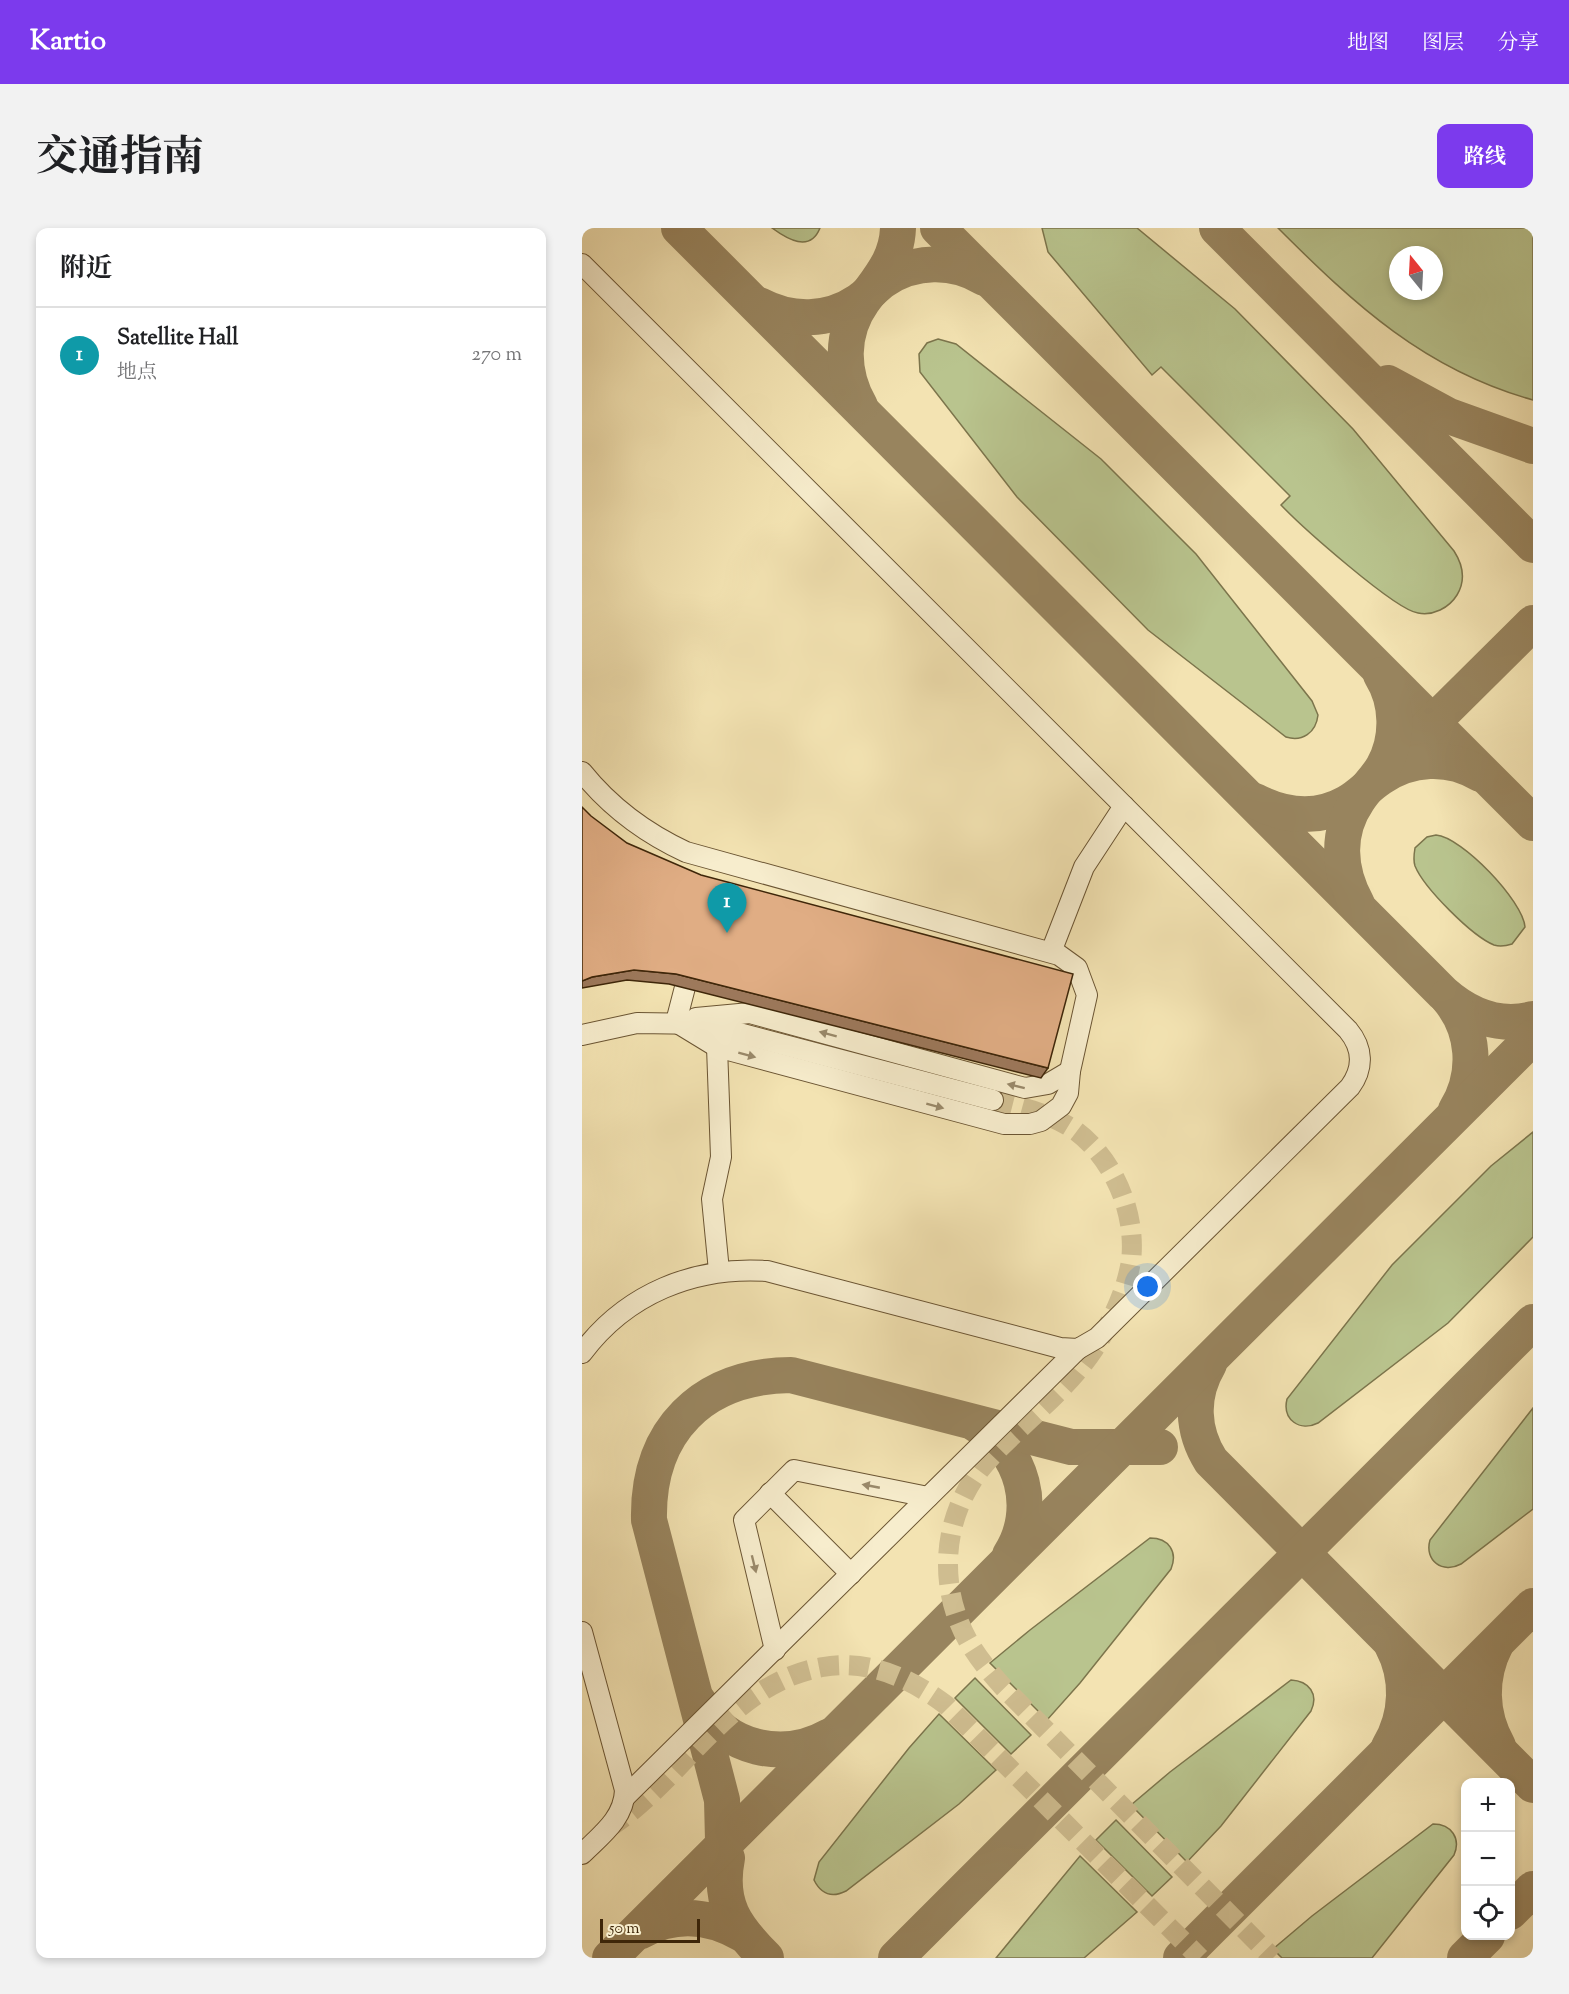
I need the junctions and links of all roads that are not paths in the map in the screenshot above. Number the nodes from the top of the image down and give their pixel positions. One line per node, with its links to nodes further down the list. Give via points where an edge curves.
1 (583, 267): 3 (lane)
2 (582, 772): 4 (lane, via 610,803 647,832 686,852)
3 (1124, 806): 7 (lane, via 1084,867); 14 (lane, via 1348,1030 1359,1047 1361,1064 1350,1087 1097,1338)
4 (719, 862): 5 (lane); 7 (lane)
5 (712, 885)
6 (697, 942): 8 (lane)
7 (1051, 952): 11 (lane, via 1077,968 1086,986 1086,1006)
8 (676, 1022): 9 (lane, via 630,1024); 10 (lane); 11 (lane, one-way to 8, via 1048,1084 1025,1088 750,1013 707,1015); 12 (lane, via 721,1027)
9 (582, 1035)
10 (717, 1047): 11 (lane, one-way to 11, via 1017,1125 1052,1115 1068,1093); 13 (lane, via 721,1157 712,1199)
11 (1070, 1071)
12 (993, 1100)
13 (719, 1271): 14 (lane, via 767,1271 1060,1348); 15 (lane, via 672,1284 631,1305 601,1330)
14 (1078, 1349): 17 (lane)
15 (582, 1353)
16 (770, 1493): 17 (lane, one-way to 16, via 794,1470); 18 (lane); 20 (lane, one-way to 20, via 744,1520)
17 (928, 1497): 18 (lane)
18 (851, 1574): 20 (lane)
19 (582, 1632): 21 (lane)
20 (775, 1650): 21 (lane)
21 (625, 1797): 22 (lane, via 619,1815)
22 (582, 1854)

